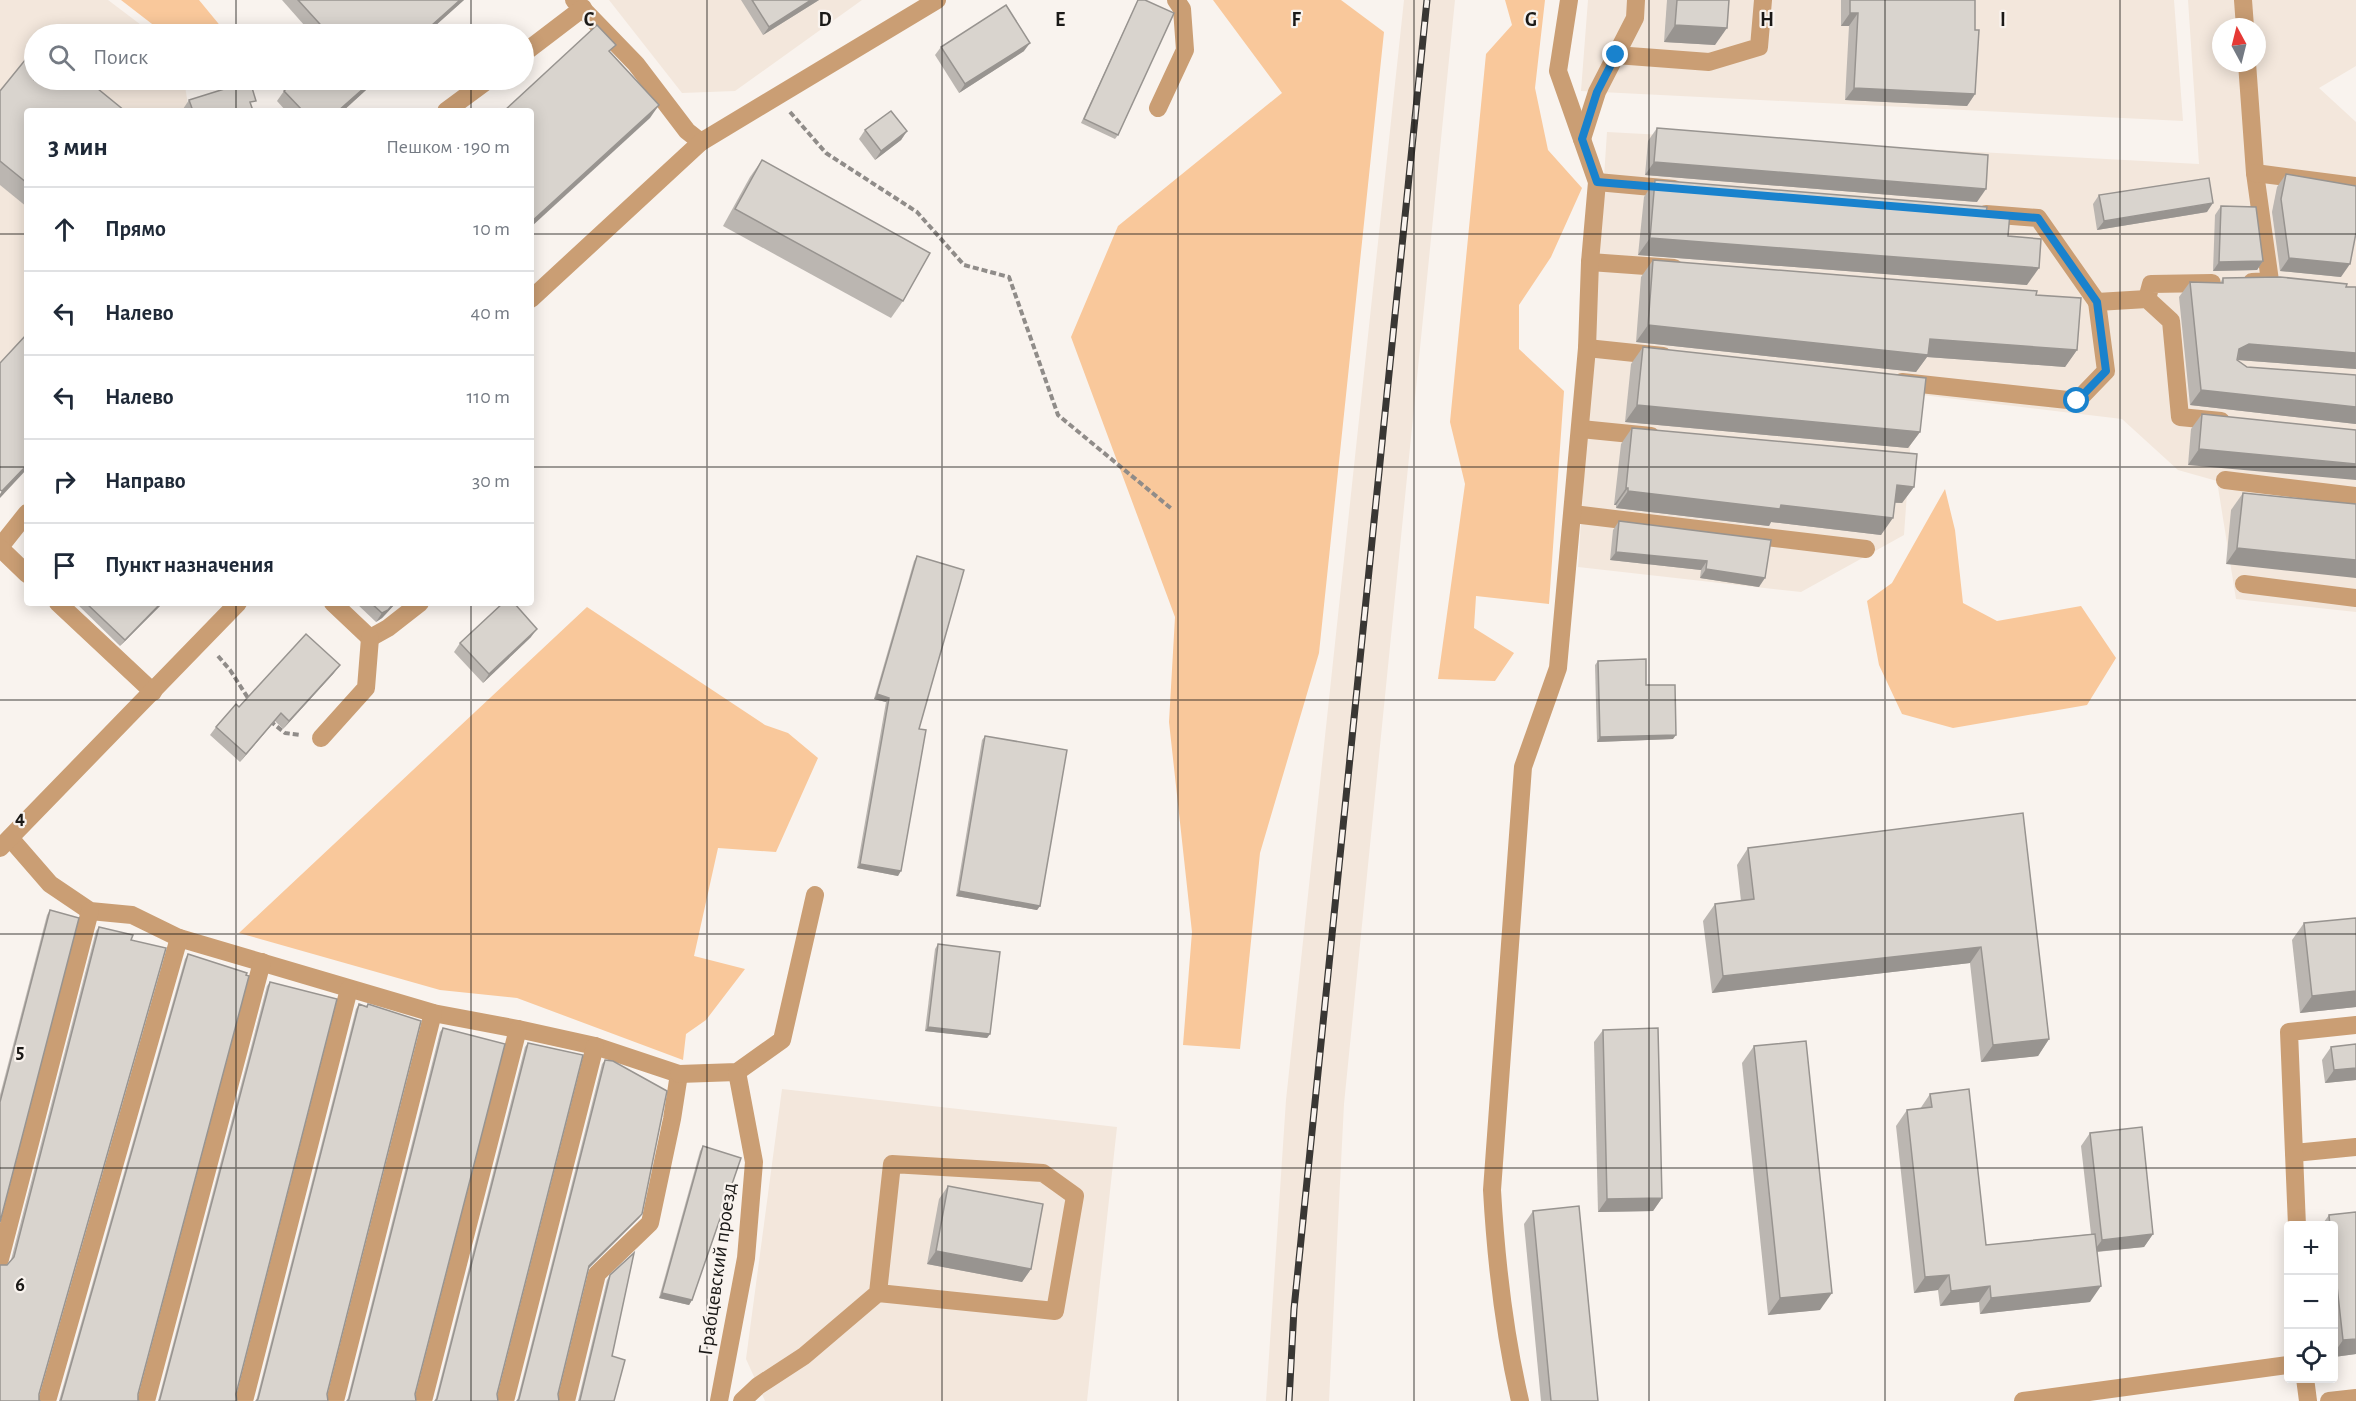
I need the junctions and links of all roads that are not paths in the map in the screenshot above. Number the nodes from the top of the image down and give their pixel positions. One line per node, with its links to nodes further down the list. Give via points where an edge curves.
1 (937, 0): 16 (street)
2 (1176, 0): 14 (street, via 1182,9 1185,50)
3 (1569, 0): 15 (street, via 1558,71)
4 (1636, 0): 10 (street, via 1635,18)
5 (1763, 0): 10 (street, via 1759,47 1709,62)
6 (2243, 0): 8 (street)
7 (578, 4): 9 (street); 16 (street, via 636,64 687,131)
8 (2244, 18)
9 (534, 44)
10 (1616, 55): 15 (street, via 1597,92)
11 (2248, 72): 17 (street)
12 (474, 90): 13 (street)
13 (450, 108)
14 (1158, 108)
15 (1582, 139): 18 (street)
16 (701, 142): 26 (street)
17 (2255, 173): 19 (street); 24 (street)
18 (1597, 182): 20 (street); 22 (street)
19 (2356, 186)
20 (1692, 190)
21 (1966, 212): 29 (street, via 2038,218)
22 (1590, 262): 23 (street); 30 (street)
23 (1696, 270)
24 (2270, 281): 25 (street); 27 (street, via 2151,284)
25 (2291, 283)
26 (534, 296)
27 (2147, 299): 29 (street); 33 (street, via 2172,321 2180,417)
28 (2073, 300): 29 (street)
29 (2097, 302): 32 (street, via 2106,371 2077,401)
30 (1587, 348): 31 (street); 34 (street)
31 (1680, 358)
32 (1879, 380)
33 (2240, 423)
34 (1581, 429): 35 (street); 38 (street)
35 (1664, 437)
36 (2225, 480): 37 (street)
37 (2356, 496)
38 (1573, 514): 41 (street); 81 (street, via 1558,668 1523,767 1492,1190 1495,1246)
39 (24, 517): 40 (street)
40 (0, 548): 42 (street)
41 (1866, 549)
42 (24, 571)
43 (2244, 584): 44 (street)
44 (2356, 598)
45 (61, 606): 50 (street)
46 (235, 606): 50 (street)
47 (336, 606): 49 (street)
48 (416, 606): 49 (street)
49 (370, 638): 51 (street, via 366,688)
50 (153, 692): 52 (street)
51 (321, 738)
52 (5, 843): 54 (street, via 50,884)
53 (815, 894): 62 (street, via 782,1040)
54 (90, 911): 55 (street, via 132,915); 67 (street)
55 (180, 938): 56 (street); 72 (street)
56 (262, 962): 57 (street); 73 (street)
57 (349, 989): 58 (street); 74 (street)
58 (433, 1013): 60 (street); 75 (street)
59 (2356, 1025): 65 (street, via 2289,1032)
60 (518, 1029): 61 (street); 76 (street)
61 (595, 1046): 63 (street); 77 (street)
62 (737, 1072): 63 (street); 79 (street, Грабцевский проезд, via 754,1162 746,1258)
63 (679, 1074): 78 (street, via 650,1223 597,1274)
64 (2356, 1147): 65 (street)
65 (2294, 1153): 66 (street)
66 (2297, 1221)
67 (0, 1259)
68 (878, 1293): 68 (street, via 892,1164 1043,1173 1075,1196 1055,1311); 80 (street, via 804,1356)
69 (2284, 1366): 82 (street)
70 (2306, 1383): 83 (street)
71 (2356, 1398): 84 (street)
72 (47, 1401)
73 (146, 1401)
74 (244, 1401)
75 (335, 1401)
76 (423, 1401)
77 (505, 1401)
78 (566, 1401)
79 (718, 1401)
80 (742, 1401)
81 (1520, 1401)
82 (2023, 1401)
83 (2308, 1401)
84 (2329, 1401)

